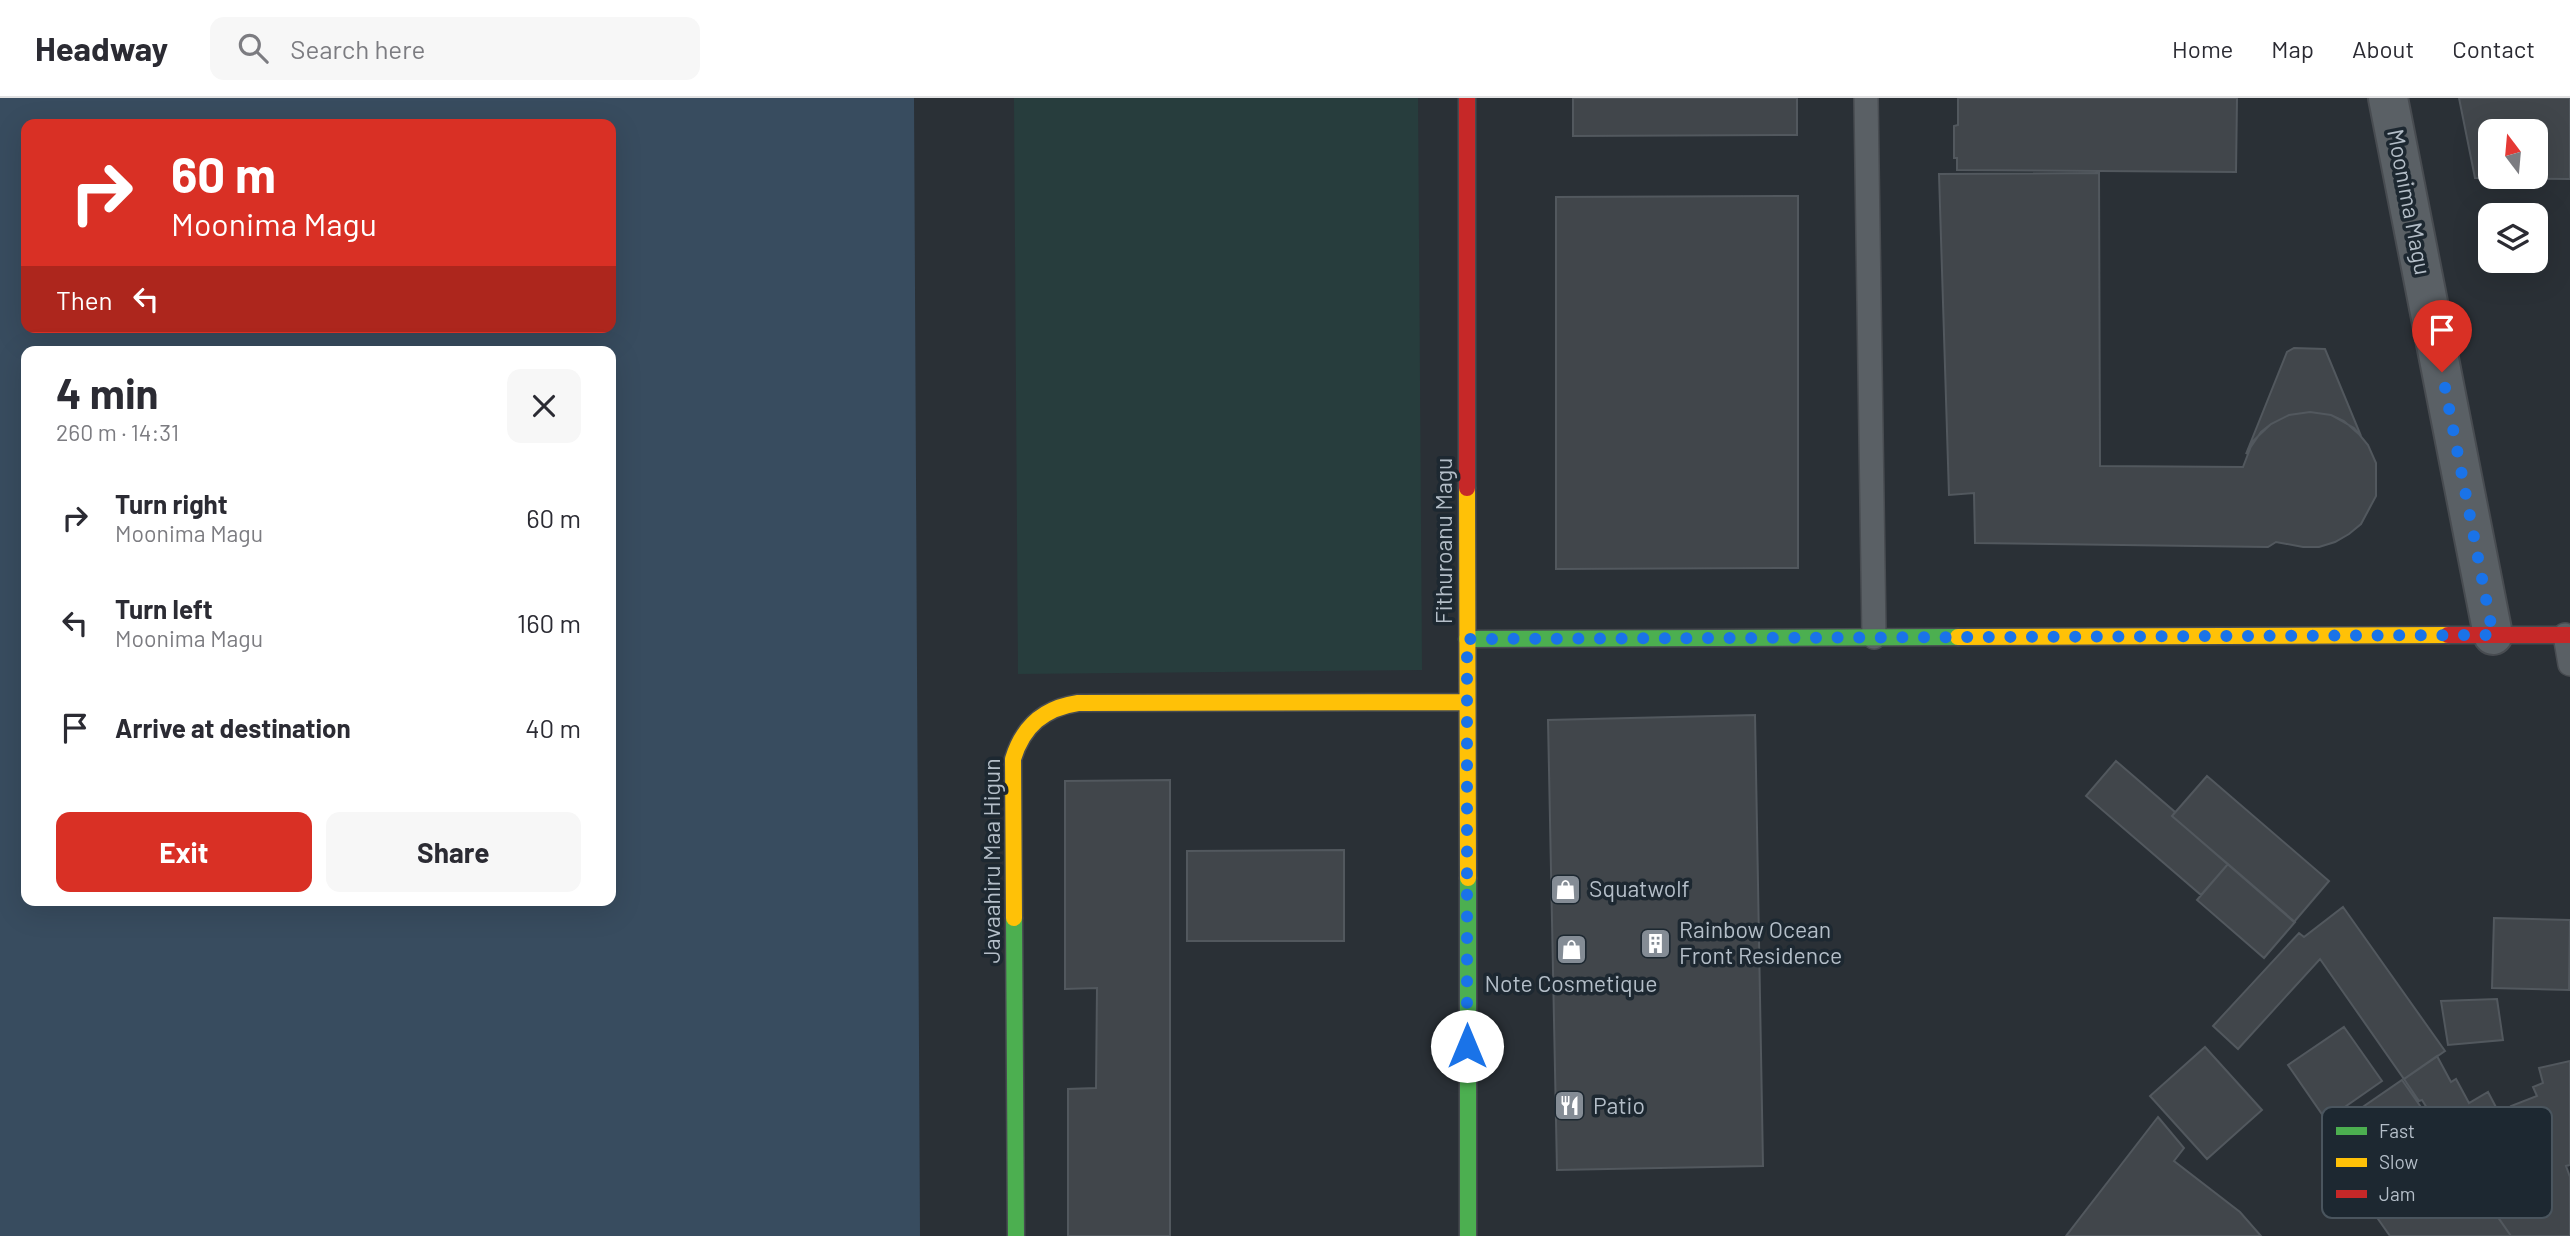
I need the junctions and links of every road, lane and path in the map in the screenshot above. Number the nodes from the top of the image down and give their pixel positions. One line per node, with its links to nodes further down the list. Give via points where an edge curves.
1 (1467, 98): 7 (street, Fithuroanu Magu)
2 (1866, 98): 6 (lane)
3 (2388, 98): 4 (street, Moonima Magu)
4 (2493, 635): 5 (street); 6 (street)
5 (2567, 635): 8 (lane)
6 (1874, 637): 7 (street)
7 (1467, 639): 9 (street, Fithuroanu Magu)
8 (2570, 664)
9 (1467, 702): 10 (street, Javaahiru Maa Higun, via 1078,704 1048,710 1025,730 1013,759); 11 (street, Fithuroanu Magu)
10 (1016, 1236)
11 (1468, 1236)

